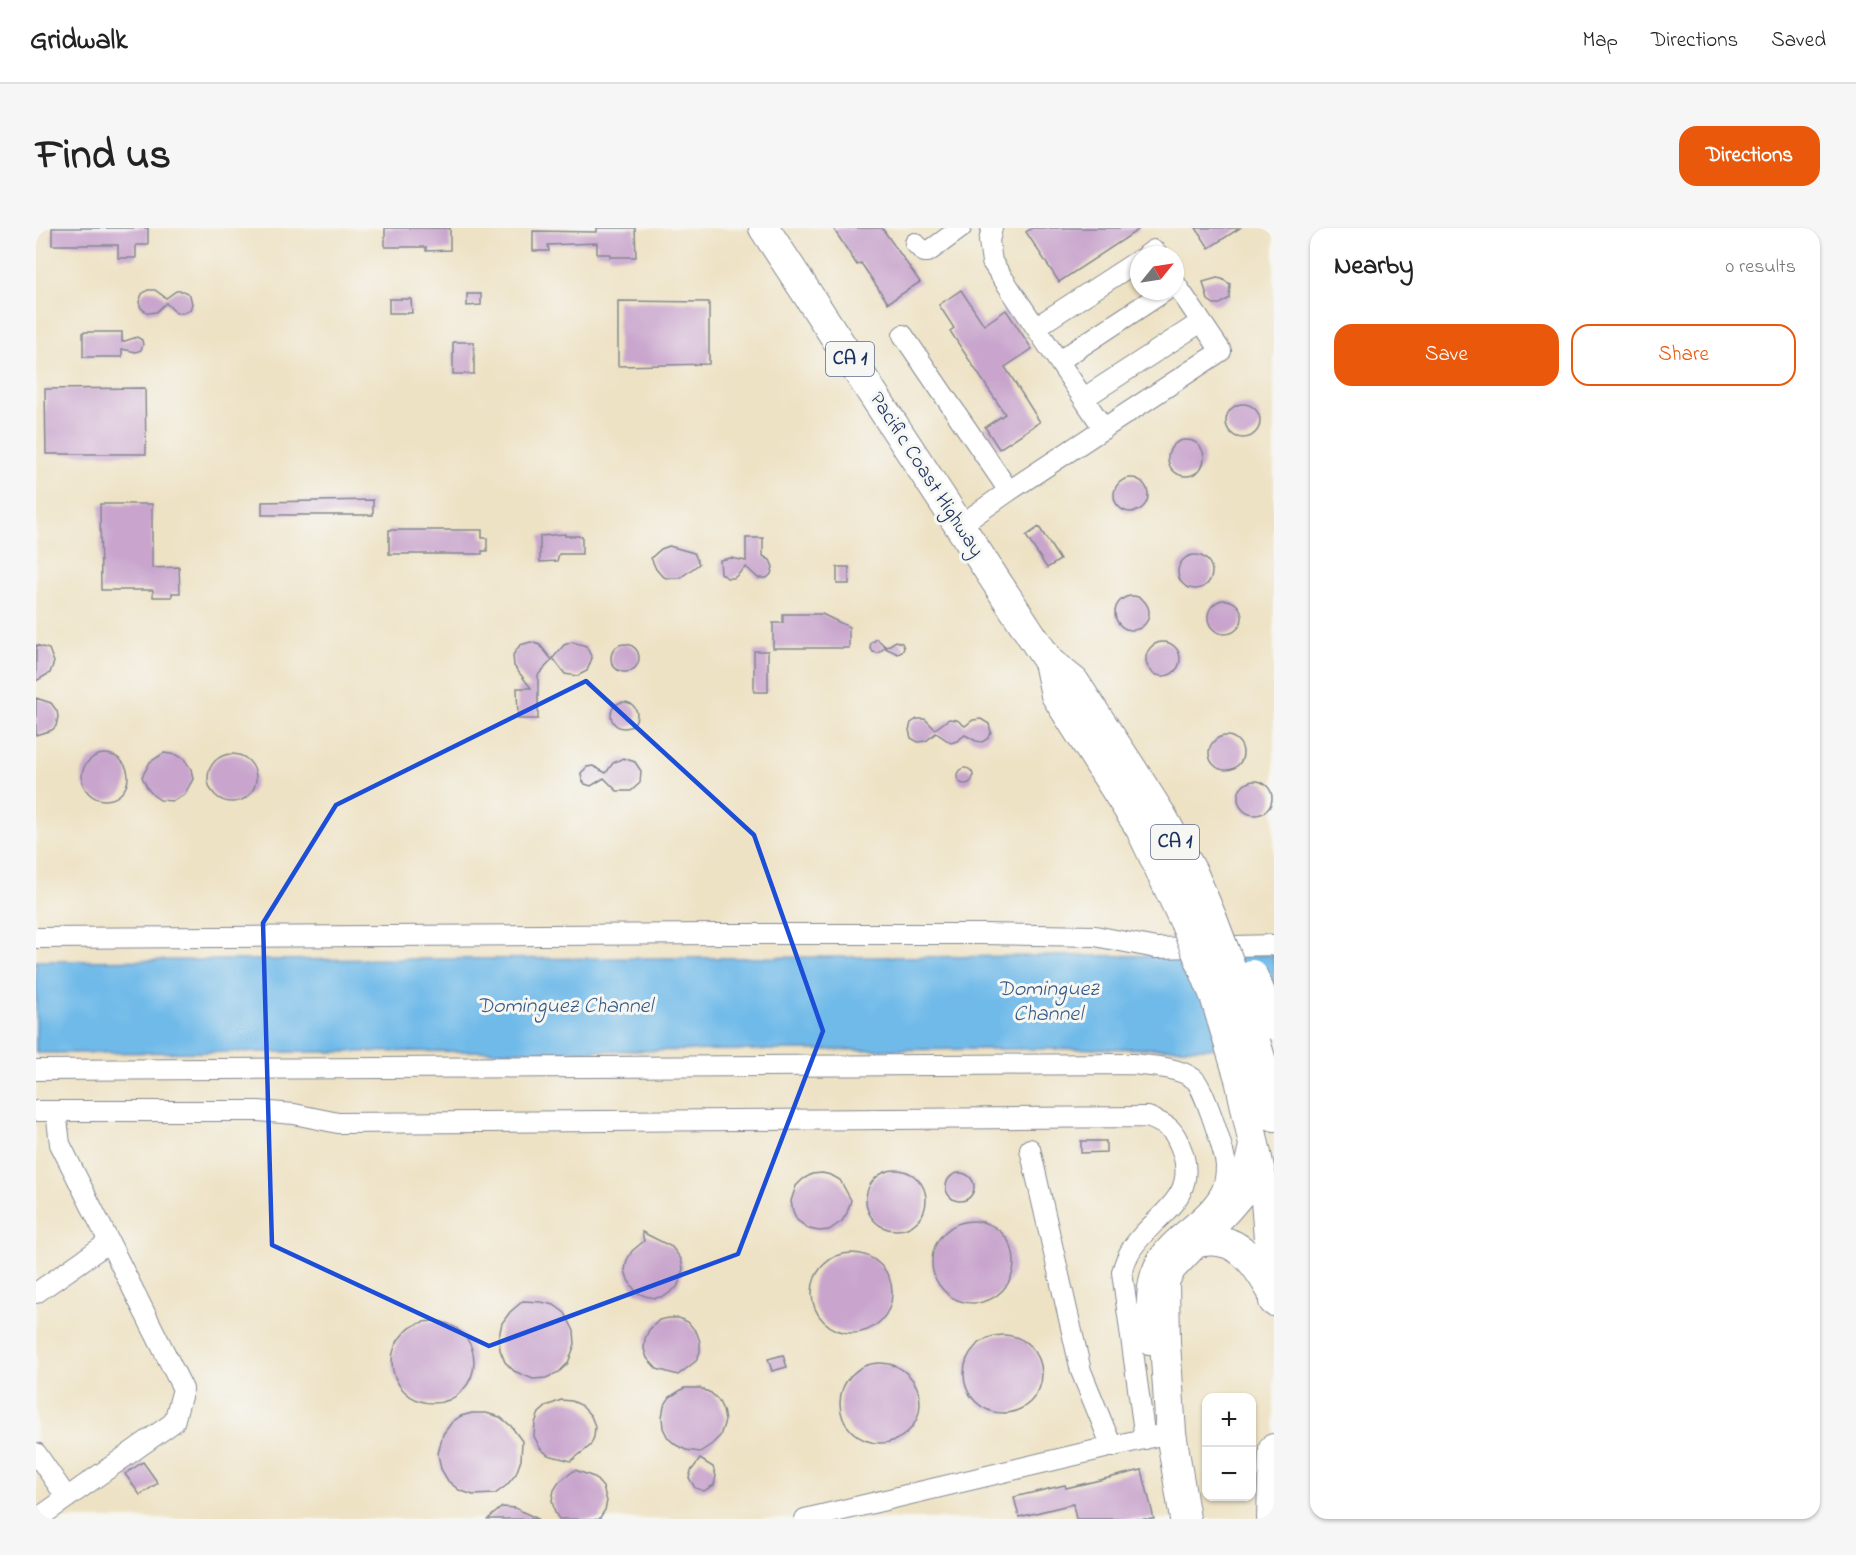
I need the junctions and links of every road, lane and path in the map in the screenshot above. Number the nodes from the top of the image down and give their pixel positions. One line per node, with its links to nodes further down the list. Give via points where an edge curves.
1 (764, 228): 15 (highway, Pacific Coast Highway / CA 1)
2 (961, 228): 4 (lane, via 928,252)
3 (992, 228): 9 (lane, via 992,262)
4 (915, 243)
5 (1130, 266): 9 (lane)
6 (1150, 300): 11 (lane)
7 (1184, 300): 8 (lane)
8 (1201, 322): 12 (lane); 13 (lane, via 1221,351)
9 (1036, 327): 11 (lane)
10 (903, 335): 14 (lane)
11 (1059, 361): 12 (lane)
12 (1084, 398): 13 (lane)
13 (1104, 429): 14 (lane)
14 (1009, 491): 15 (lane)
15 (959, 526): 16 (highway, Pacific Coast Highway / CA 1, via 1049,662 1074,682 1102,745 1121,774 1162,818 1193,874)
16 (1198, 920): 19 (highway, bridge, via 1250,970); 21 (highway, Pacific Coast Highway / CA 1, bridge, via 1242,998)
17 (36, 938): 18 (lane, via 969,934 1095,936 1156,948)
18 (1274, 945)
19 (1274, 1024)
20 (36, 1070): 32 (lane, via 1132,1064 1180,1073 1192,1078 1202,1090 1225,1159 1226,1176 1217,1198 1167,1246 1152,1269 1148,1344)
21 (1253, 1079): 24 (highway, Pacific Coast Highway / CA 1); 25 (highway, Pacific Coast Highway / CA 1)
22 (36, 1111): 23 (lane)
23 (56, 1111): 27 (lane, via 60,1144); 33 (lane, via 258,1111 338,1123 1148,1117 1169,1126 1187,1165 1184,1187 1131,1250 1122,1272)
24 (1274, 1116)
25 (1254, 1146): 28 (highway, via 1244,1189); 30 (highway, Pacific Coast Highway / CA 1, via 1266,1201)
26 (1030, 1149): 34 (lane, via 1081,1371)
27 (109, 1242): 29 (lane); 37 (lane, via 183,1389 174,1422)
28 (1194, 1243): 30 (highway, via 1210,1239 1240,1249 1256,1264); 32 (highway, via 1164,1281)
29 (36, 1293)
30 (1274, 1294): 31 (highway, Pacific Coast Highway / CA 1)
31 (1274, 1301)
32 (1165, 1343): 33 (highway)
33 (1158, 1436): 34 (lane); 40 (highway)
34 (1112, 1447): 39 (lane)
35 (1274, 1449): 41 (highway)
36 (36, 1453): 37 (lane)
37 (67, 1498): 38 (lane, via 44,1514)
38 (44, 1519)
39 (805, 1519)
40 (1185, 1519)
41 (1272, 1519)

